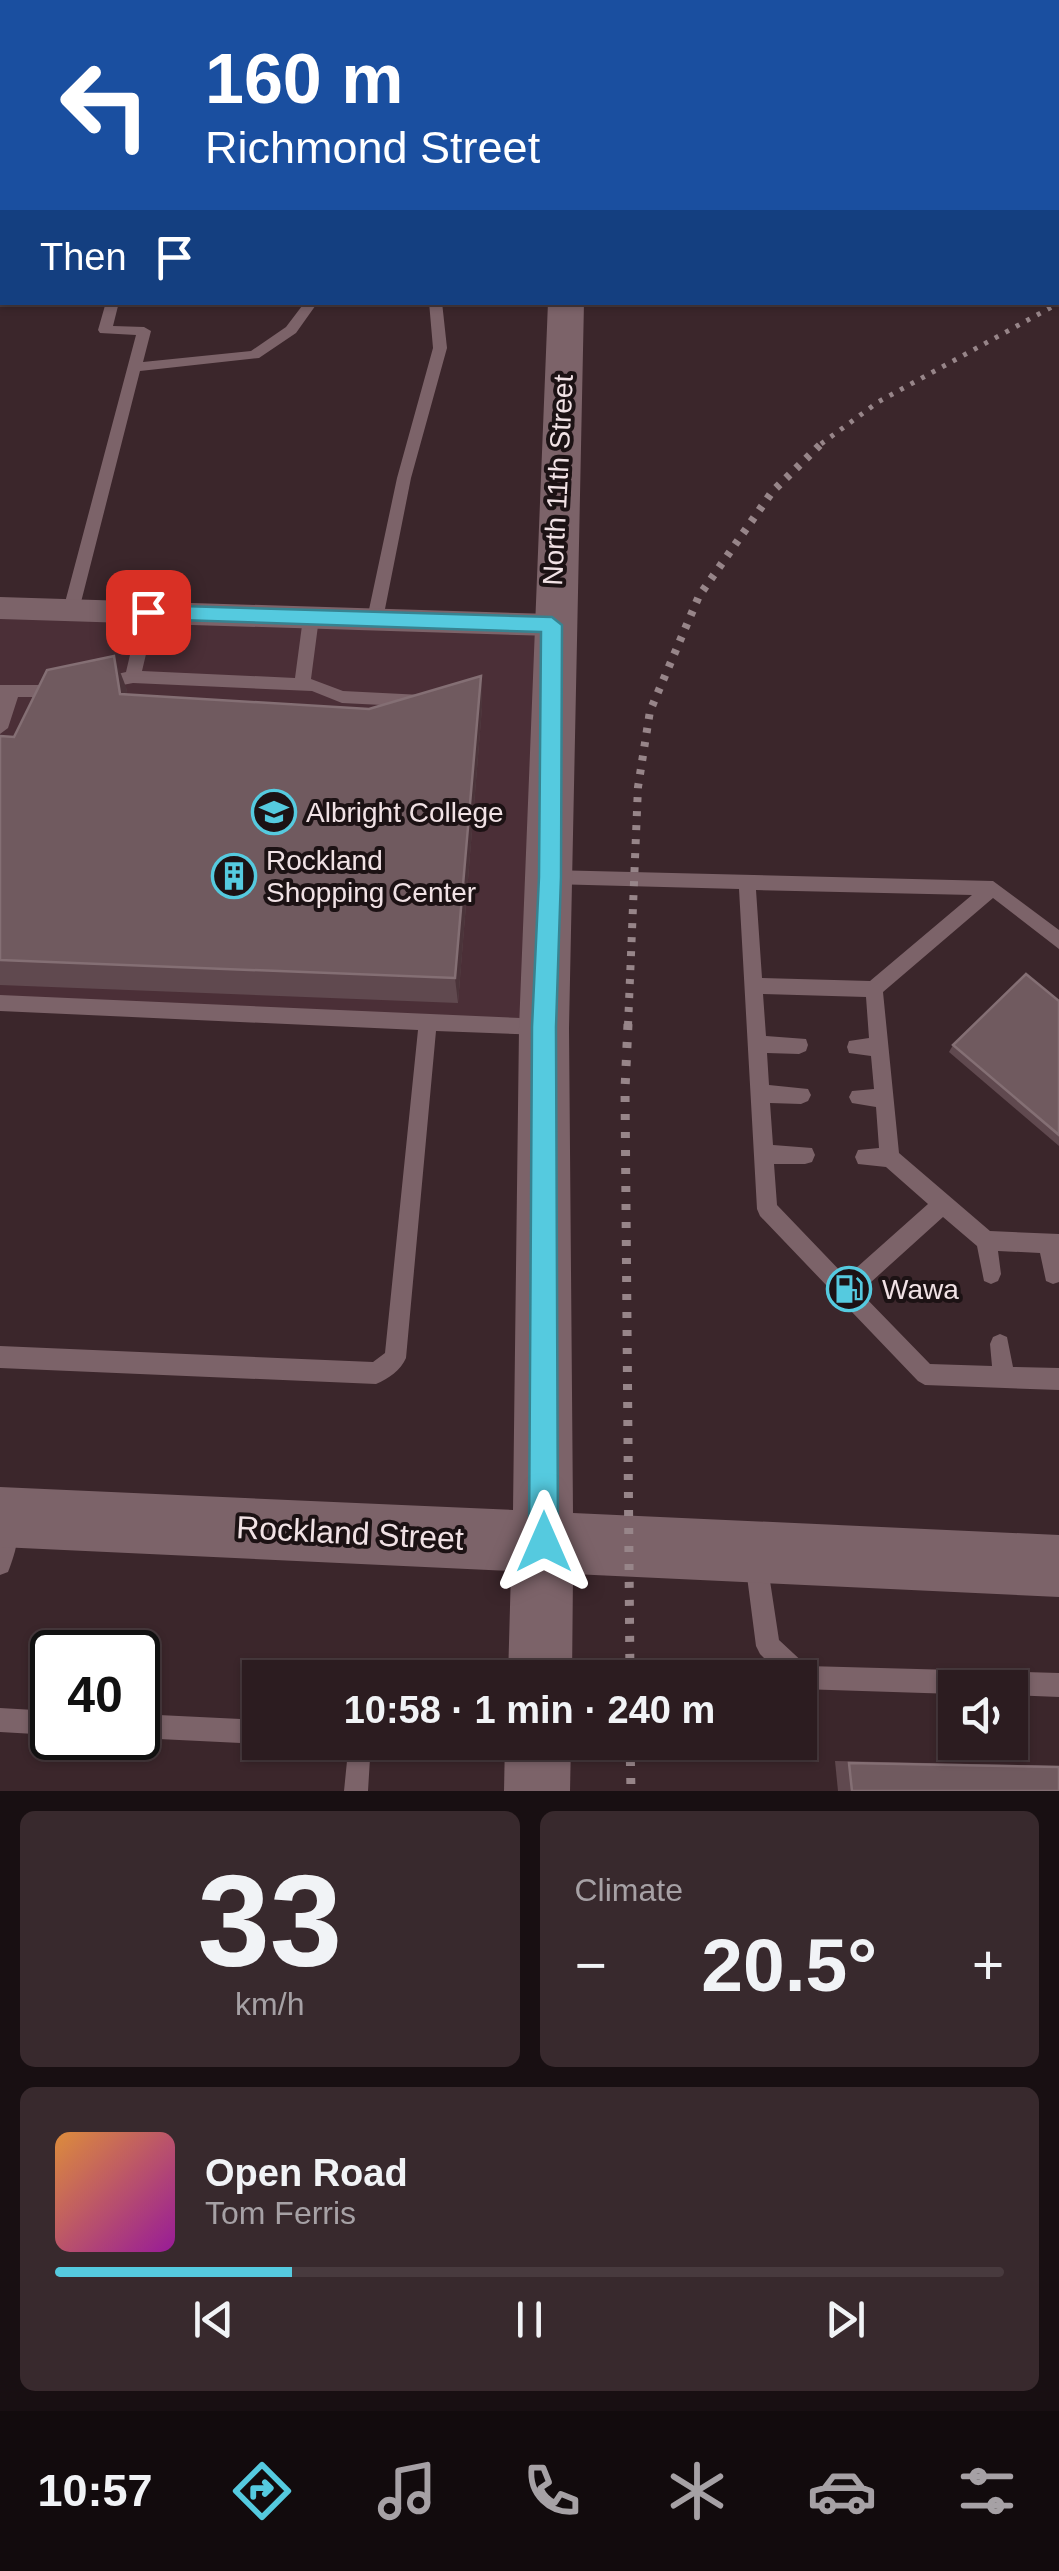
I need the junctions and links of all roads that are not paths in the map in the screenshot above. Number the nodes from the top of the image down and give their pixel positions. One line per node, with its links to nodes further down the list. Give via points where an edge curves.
1 (113, 305): 5 (lane, via 105,330 144,331)
2 (310, 305): 5 (lane, via 291,330 254,355)
3 (434, 305): 10 (lane, via 440,348)
4 (566, 305): 11 (street, North 11th Street)
5 (134, 367): 7 (lane)
6 (0, 608): 7 (street)
7 (71, 610): 8 (street)
8 (148, 612): 9 (street); 12 (lane)
9 (311, 618): 10 (street); 13 (lane)
10 (375, 619): 11 (street)
11 (552, 625): 17 (street, North 11th Street)
12 (134, 677): 13 (lane); 14 (lane)
13 (302, 684): 15 (lane, via 342,697)
14 (6, 691): 16 (lane)
15 (432, 702)
16 (0, 728)
17 (550, 877): 18 (lane); 25 (street, North 11th Street)
18 (747, 881): 19 (lane); 21 (lane)
19 (993, 888): 20 (lane); 22 (lane)
20 (1059, 940)
21 (754, 986): 22 (lane); 26 (lane)
22 (874, 990): 29 (lane)
23 (0, 1003): 24 (lane)
24 (428, 1022): 25 (lane); 45 (lane, via 395,1358 376,1373)
25 (544, 1027): 49 (street, North 11th Street)
26 (757, 1044): 27 (lane); 30 (lane)
27 (798, 1045)
28 (856, 1047): 29 (lane)
29 (880, 1047): 33 (lane)
30 (760, 1094): 31 (lane); 34 (lane)
31 (800, 1095)
32 (859, 1097): 33 (lane)
33 (885, 1098): 37 (lane)
34 (764, 1154): 35 (lane); 43 (lane, via 768,1208)
35 (805, 1155)
36 (865, 1157): 37 (lane)
37 (890, 1158): 38 (lane)
38 (943, 1204): 39 (lane); 43 (lane)
39 (986, 1241): 40 (lane); 41 (lane)
40 (1053, 1244): 42 (lane)
41 (990, 1274)
42 (1053, 1274)
43 (846, 1292): 46 (lane, via 925,1374)
44 (1000, 1344): 46 (lane)
45 (0, 1357)
46 (1004, 1377): 47 (lane)
47 (1059, 1380)
48 (3, 1533): 49 (street, Rockland Street)
49 (544, 1542): 50 (street, Rockland Street); 52 (street, North 11th Street)
50 (755, 1552): 51 (street, Rockland Street); 53 (lane, via 768,1646 802,1678)
51 (1059, 1566)
52 (541, 1660)
53 (1059, 1685)
54 (0, 1720): 55 (lane)
55 (30, 1721)
56 (160, 1727): 57 (lane)
57 (242, 1731)
58 (359, 1760): 60 (lane)
59 (538, 1760): 61 (street)
60 (356, 1791)
61 (537, 1791)

